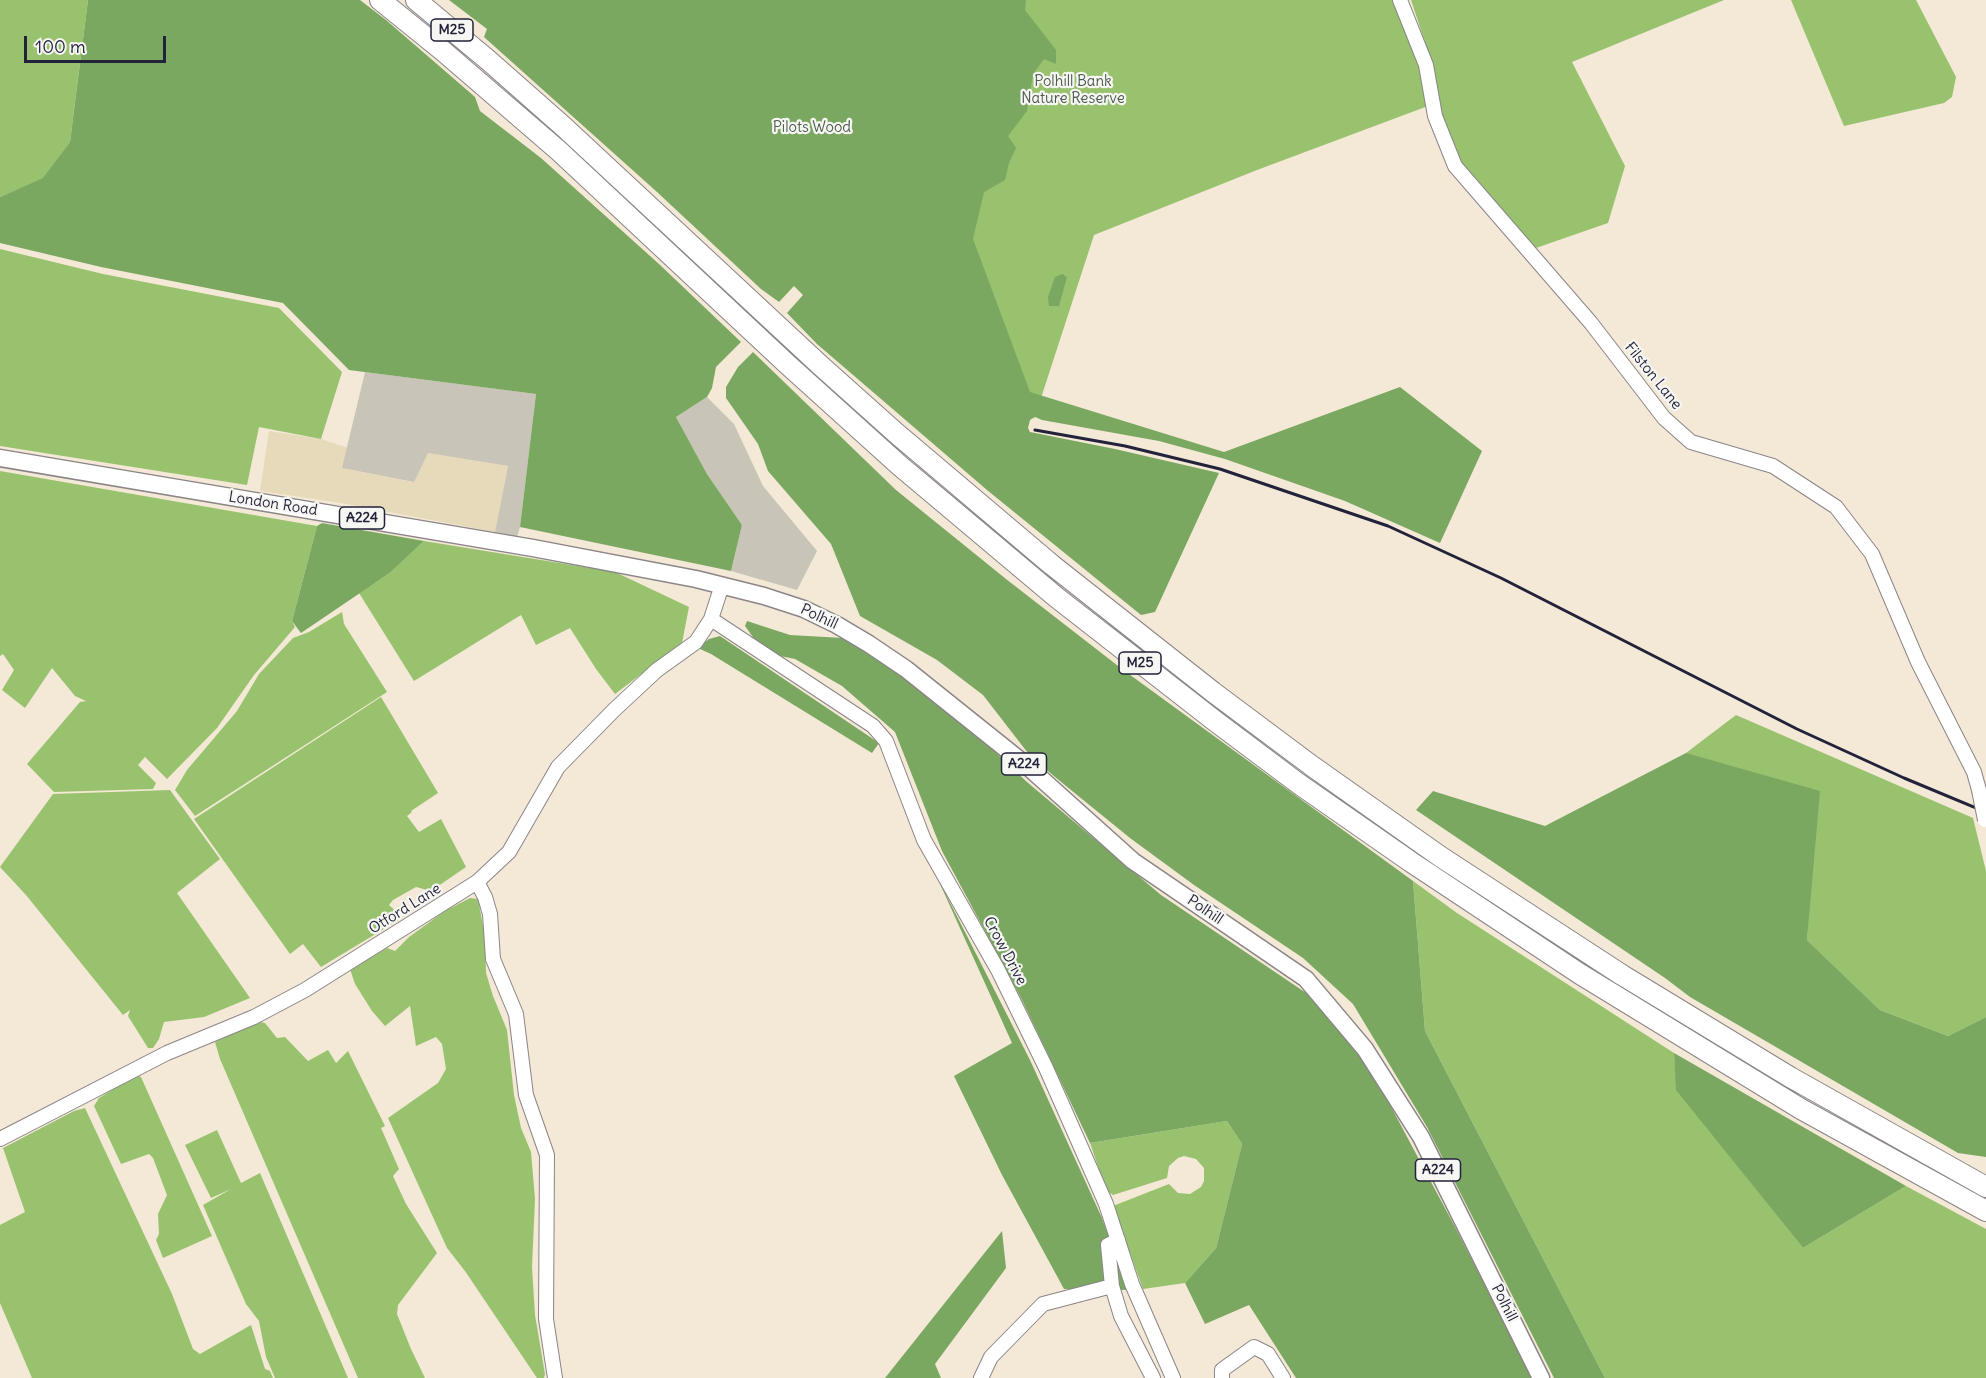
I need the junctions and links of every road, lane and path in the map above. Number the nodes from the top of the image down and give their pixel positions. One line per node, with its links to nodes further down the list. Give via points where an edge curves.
1 (380, 0): 12 (highway, M25, via 559,151 794,371 915,478 1094,627 1223,727 1394,850 1580,974 1792,1104)
2 (416, 0): 11 (highway, M25, via 564,127 904,440 1052,566 1213,692 1441,857 1622,975 1764,1062)
3 (1400, 0): 7 (street, Filston Lane, via 1426,65 1435,116 1455,166 1591,323 1664,418 1691,442 1773,466 1836,507 1872,554 1918,662)
4 (0, 458): 5 (main road, London Road / A224, via 533,548)
5 (722, 585): 6 (street, Otford Lane); 21 (main road, Polhill / A224, via 820,617 869,644 1026,765 1132,861 1306,979 1365,1049 1421,1137)
6 (711, 619): 9 (street, Otford Lane, via 696,642 657,670 558,767 509,852); 13 (street, Crow Drive, via 873,726 886,741 924,840 998,970 1041,1058)
7 (1980, 769): 8 (street, Filston Lane, bridge)
8 (1985, 823)
9 (477, 882): 10 (street, Otford Lane, via 275,1006 167,1053); 15 (street, via 490,914 493,959 516,1014 526,1095 547,1155 546,1319)
10 (0, 1139)
11 (1986, 1187)
12 (1986, 1211)
13 (1118, 1240): 14 (street, via 1108,1245); 18 (street, Crow Drive, via 1132,1284)
14 (1112, 1286): 16 (street, via 1043,1304 991,1357); 17 (street, via 1121,1316)
15 (555, 1378)
16 (981, 1378)
17 (1153, 1378)
18 (1173, 1378)
19 (1222, 1378): 20 (street, via 1222,1370 1254,1347 1268,1354)
20 (1282, 1378)
21 (1541, 1378)

